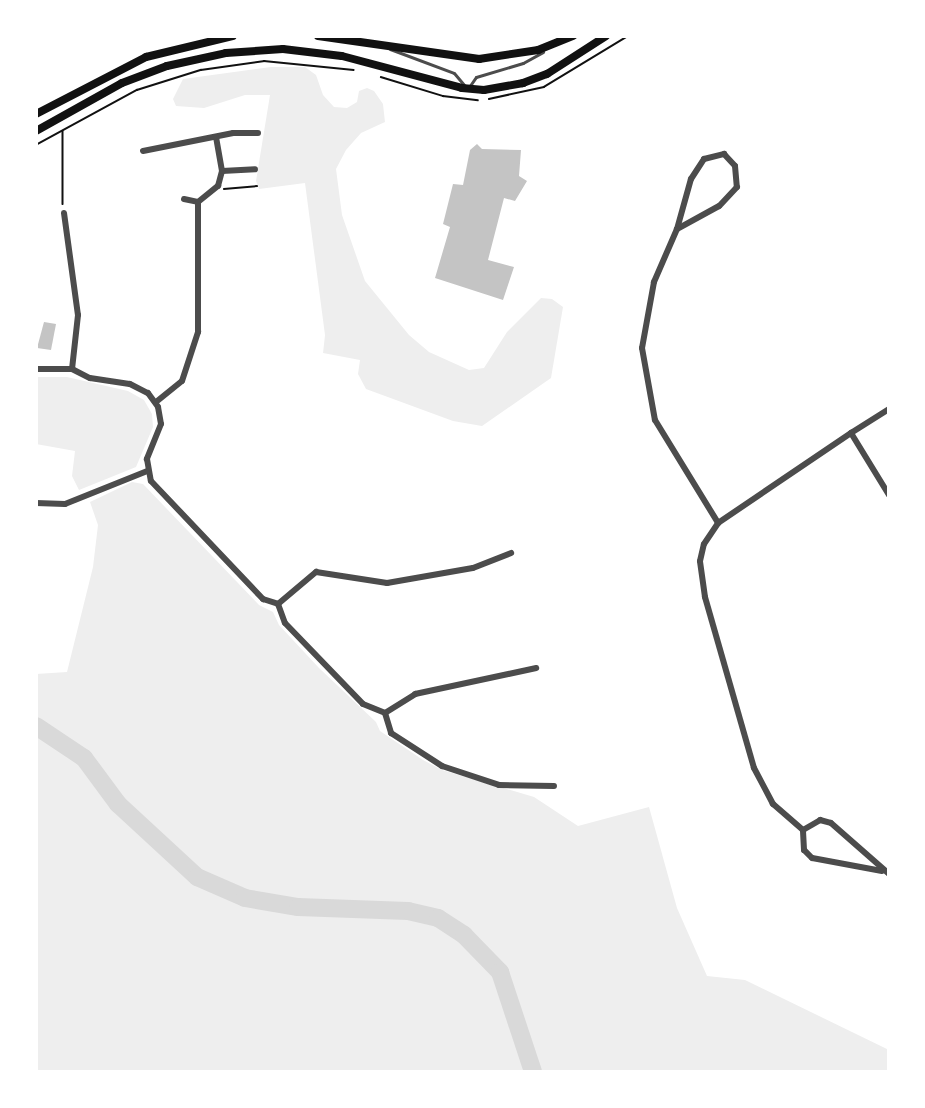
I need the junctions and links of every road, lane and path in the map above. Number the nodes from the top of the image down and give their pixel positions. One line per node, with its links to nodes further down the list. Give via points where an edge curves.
1 (233, 36): 11 (main road, via 146,57)
2 (318, 36): 7 (main road)
3 (573, 36): 6 (main road)
4 (606, 36): 10 (main road, via 523,83)
5 (628, 36): 9 (path, via 561,79 506,98 443,96)
6 (558, 44): 7 (main road, via 479,59); 10 (lane, via 523,63 476,77)
7 (383, 46): 10 (lane, via 415,62 454,73)
8 (358, 71): 13 (path, via 272,61 201,70 137,90)
9 (380, 76)
10 (467, 89): 12 (main road, via 342,56 283,49 226,53 167,66 122,83)
11 (36, 114)
12 (36, 130)
13 (63, 130): 16 (path); 24 (path)
14 (258, 133): 15 (street)
15 (216, 138): 17 (street); 19 (street)
16 (36, 145)
17 (143, 151)
18 (255, 169): 19 (street)
19 (222, 171): 20 (street)
20 (218, 186): 21 (path, via 226,190); 23 (street)
21 (257, 186)
22 (184, 199): 23 (street)
23 (198, 202): 28 (street, via 198,332 182,381)
24 (64, 213): 27 (street, via 78,315)
25 (677, 228): 25 (street, via 697,169 704,159 724,154 735,166 737,187 719,206); 34 (street, via 654,282 642,348 655,420)
26 (36, 369): 27 (street)
27 (72, 369): 28 (street, via 90,378 141,388)
28 (156, 402): 31 (street, via 161,424 147,459)
29 (889, 409): 30 (street)
30 (851, 433): 32 (street); 34 (street)
31 (147, 471): 33 (street, via 65,504); 36 (street, via 158,489 263,599)
32 (889, 495)
33 (36, 502)
34 (718, 523): 40 (street, via 704,544 700,561 705,597 761,786 773,804)
35 (511, 553): 36 (street, via 473,568 387,583 316,572)
36 (278, 604): 38 (street, via 285,623 363,704)
37 (536, 668): 38 (street, via 415,694)
38 (385, 713): 39 (street, via 391,733 442,766 509,787)
39 (554, 786)
40 (803, 830): 41 (street, via 820,820 831,823); 41 (street, via 804,850 812,858)
41 (882, 870): 42 (street)
42 (889, 874)

